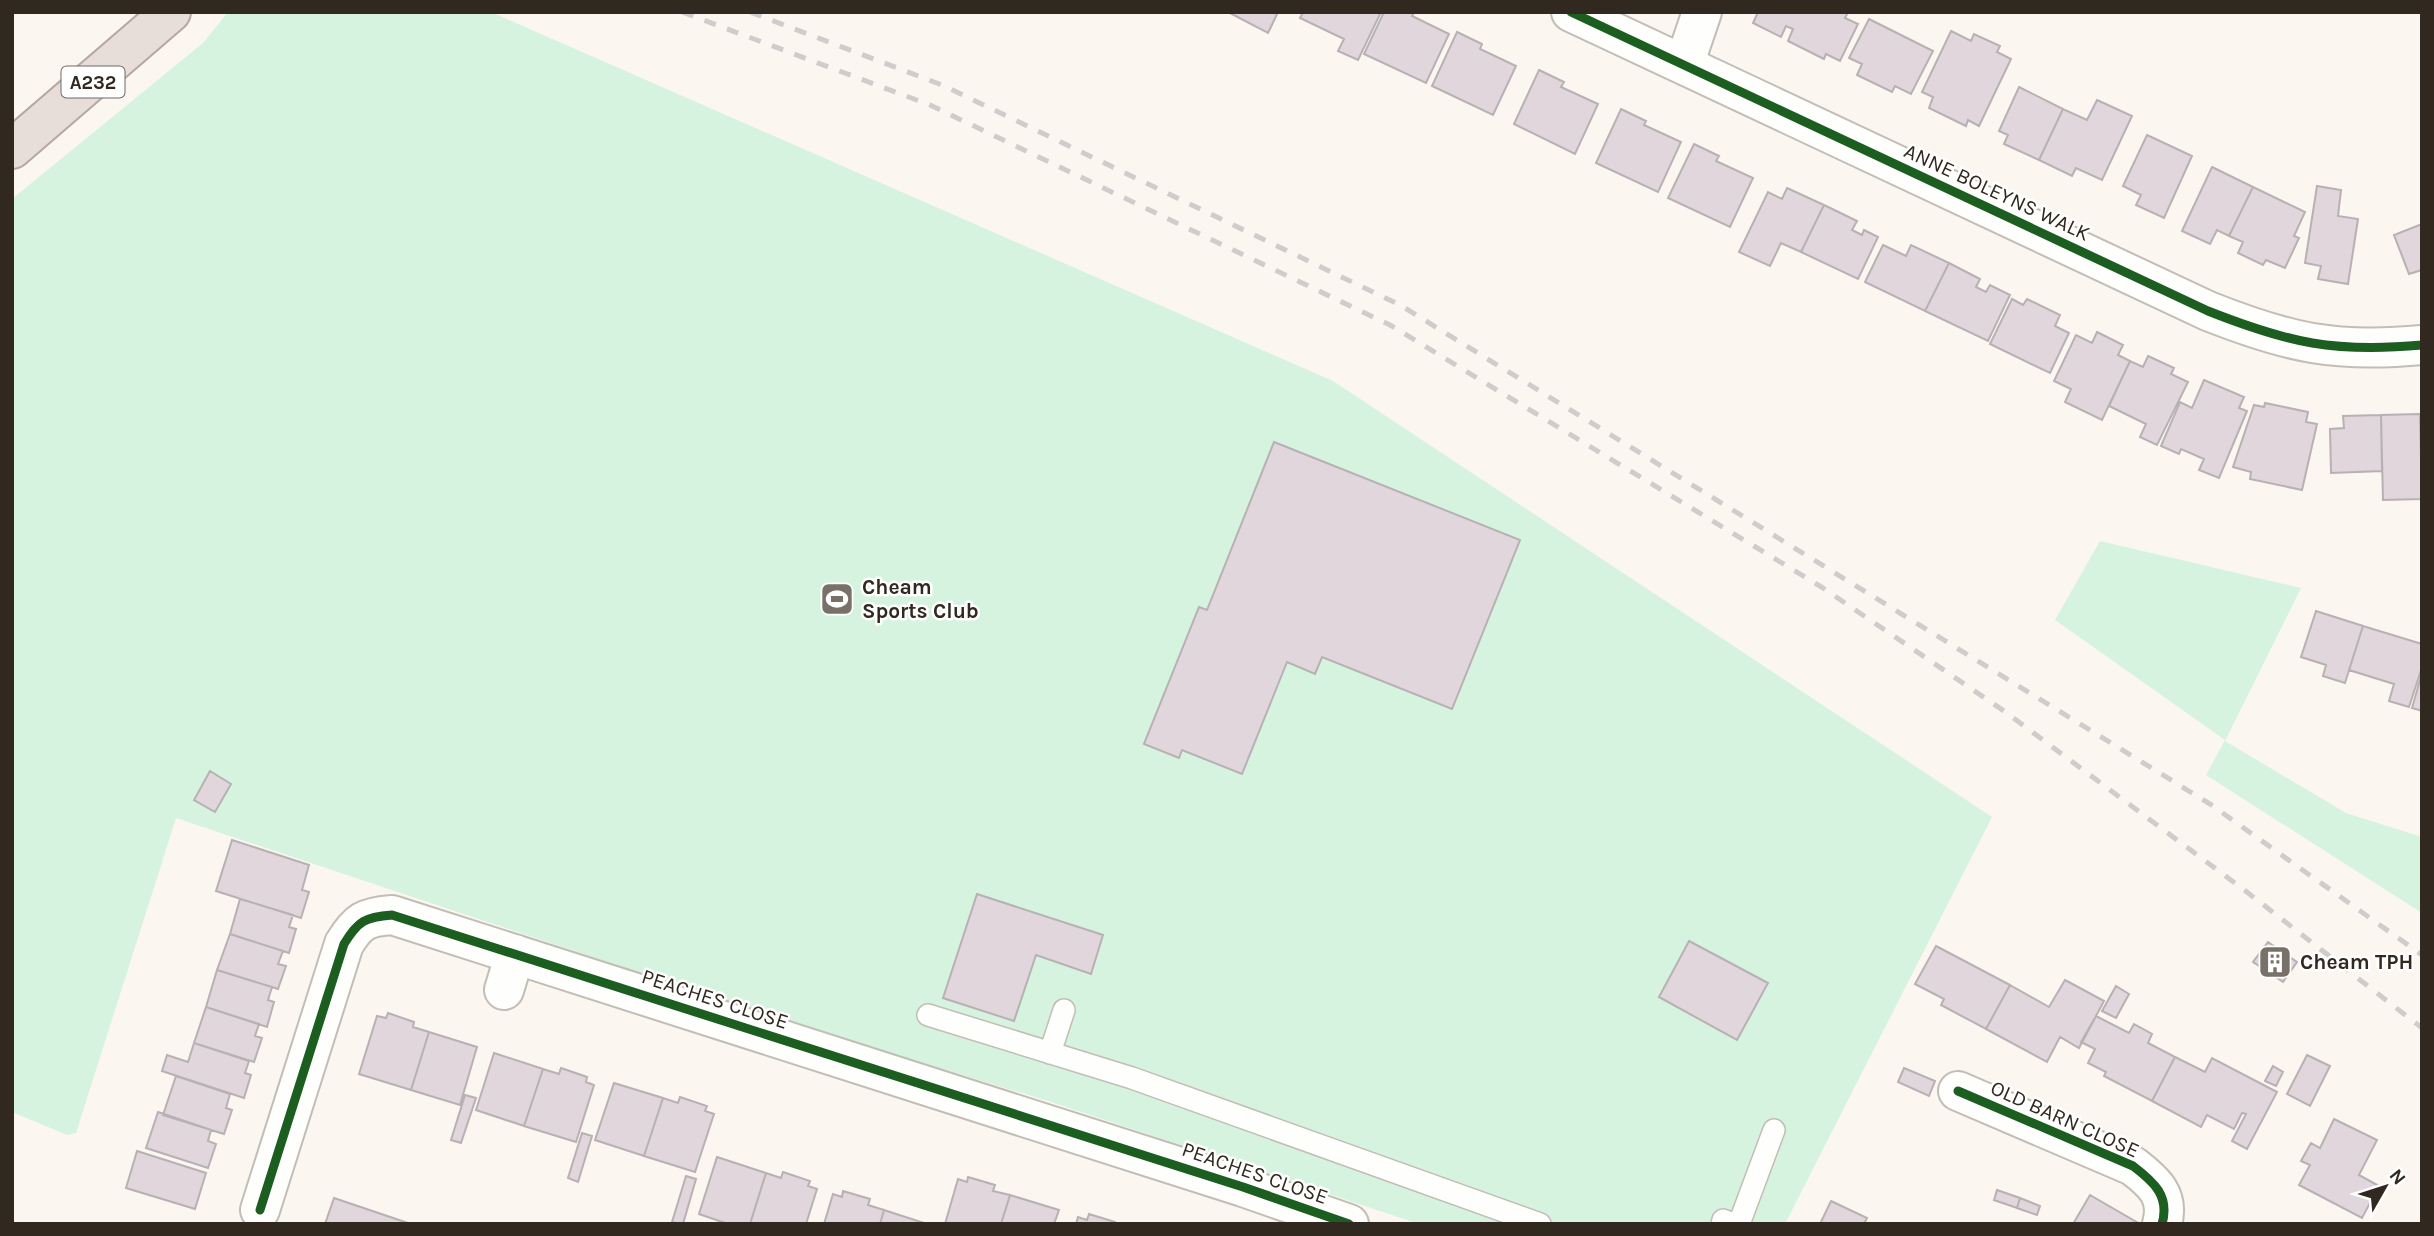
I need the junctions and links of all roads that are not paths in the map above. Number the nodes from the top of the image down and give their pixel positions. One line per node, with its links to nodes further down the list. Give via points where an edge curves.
1 (171, 12): 5 (highway, A232)
2 (1572, 12): 4 (street, ANNE BOLEYNS WALK)
3 (1702, 12): 4 (street)
4 (1685, 65): 6 (street, ANNE BOLEYNS WALK, via 2257,331 2312,345 2371,349)
5 (12, 149)
6 (2422, 345)
7 (1064, 1010): 9 (lane)
8 (928, 1015): 9 (lane)
9 (1050, 1053): 14 (lane)
10 (1958, 1091): 17 (street, OLD BARN CLOSE, via 2133,1166 2153,1181 2164,1197)
11 (1774, 1130): 16 (lane)
12 (260, 1210): 13 (street, PEACHES CLOSE, via 344,944 356,924 392,915 510,972 1243,1186)
13 (1349, 1224)
14 (1540, 1224)
15 (1722, 1224): 16 (lane, via 1723,1220)
16 (1737, 1224)
17 (2162, 1224)

